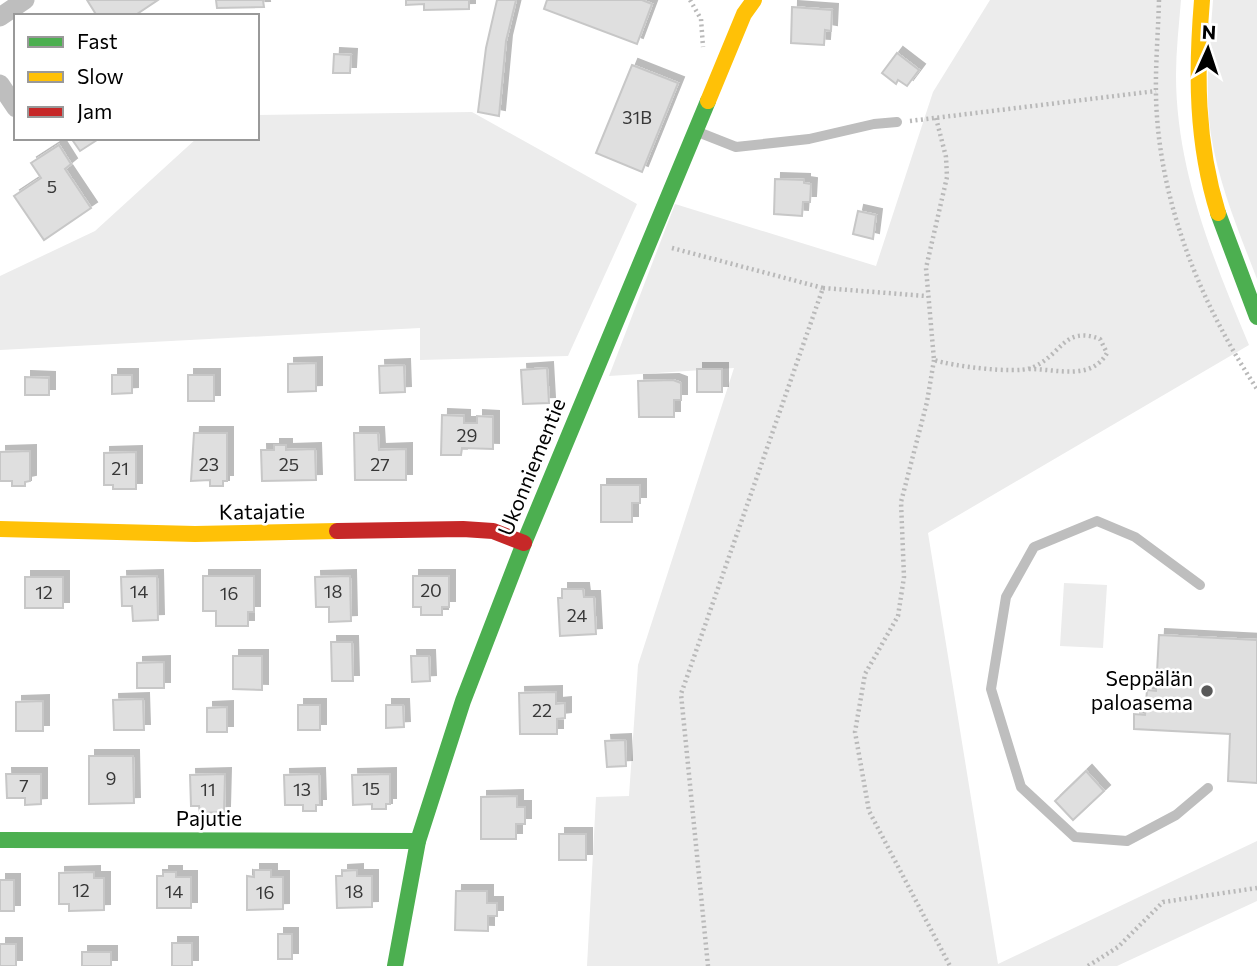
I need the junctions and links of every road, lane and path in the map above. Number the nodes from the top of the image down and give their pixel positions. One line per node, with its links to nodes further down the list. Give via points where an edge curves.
1 (25, 0): 5 (street)
2 (754, 0): 11 (street, Ukonniementie, via 739,11)
3 (1159, 0): 7 (path)
4 (1202, 0): 15 (street, via 1197,82 1200,135 1224,235)
5 (0, 17)
6 (0, 84): 8 (street)
7 (1156, 90): 9 (path); 18 (path, via 1164,169 1200,289)
8 (14, 105)
9 (936, 118): 10 (path); 14 (path, via 947,177 929,245)
10 (897, 122): 11 (lane, via 736,148)
11 (694, 130): 12 (street, Ukonniementie)
12 (648, 242): 13 (path); 20 (street, Ukonniementie)
13 (823, 288): 14 (path); 27 (path, via 681,694)
14 (926, 296): 16 (path)
15 (1257, 317)
16 (934, 360): 17 (path); 28 (path, via 901,502 904,577 898,616 865,674 855,732 869,811)
17 (1029, 369): 17 (path, via 1053,356 1067,339 1085,333 1100,339 1107,353 1100,366 1085,372)
18 (1257, 389)
19 (0, 529): 20 (street, Katajatie, via 195,534 463,529 493,531)
20 (523, 543): 24 (street, Ukonniementie, via 463,701)
21 (1200, 585): 22 (lane, via 1135,537 1097,521 1034,547 1006,597 991,689 1021,787 1074,837 1127,841 1177,815)
22 (1208, 788)
23 (0, 840): 24 (street, Pajutie)
24 (418, 841): 26 (street, Ukonniementie)
25 (1257, 888): 29 (path, via 1163,902 1118,947)
26 (395, 966)
27 (708, 966)
28 (950, 966)
29 (1088, 966)

